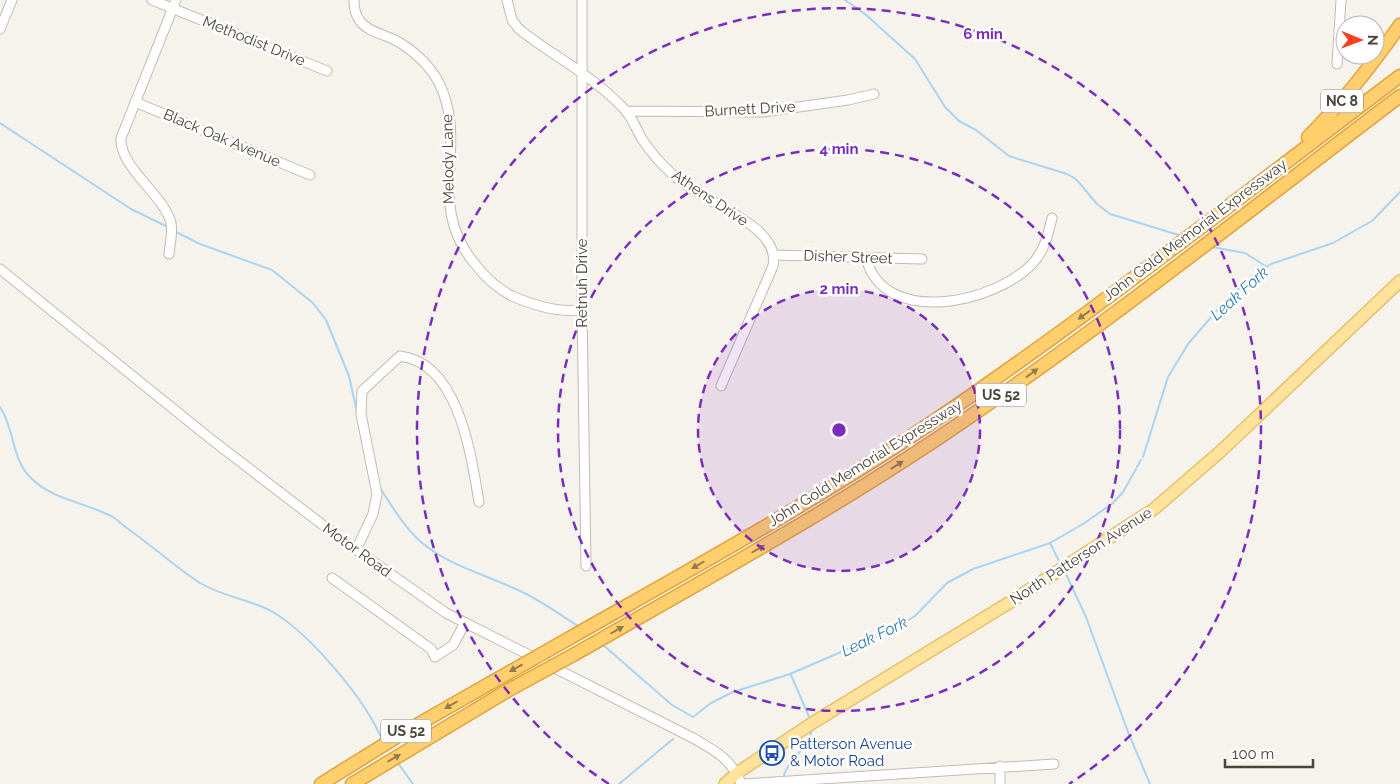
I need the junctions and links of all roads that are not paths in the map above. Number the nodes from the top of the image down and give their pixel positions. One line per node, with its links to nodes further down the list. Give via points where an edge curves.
1 (12, 0): 10 (street)
2 (152, 0): 7 (street, Methodist Drive)
3 (354, 0): 27 (street, Melody Lane, via 356,16 361,23 405,46 426,65 439,83 450,115 450,216 458,239 473,262 500,288 518,298 552,308)
4 (507, 0): 12 (street, Athens Drive, via 512,20 519,29)
5 (582, 0): 12 (street, Retnuh Drive)
6 (1341, 0): 8 (street)
7 (174, 4): 11 (street, Methodist Drive); 16 (street)
8 (1340, 15)
9 (1400, 25): 18 (highway, NC 8, via 1332,113)
10 (0, 29)
11 (327, 71)
12 (582, 75): 17 (street, Athens Drive); 27 (street, Retnuh Drive)
13 (1400, 76): 18 (highway, John Gold Memorial Expressway / US 52)
14 (874, 94): 17 (street, Burnett Drive, via 764,112)
15 (1400, 96): 38 (highway, John Gold Memorial Expressway / US 52, one-way to 15, bridge, via 507,691 807,521 962,422 1089,331)
16 (135, 102): 19 (street, Black Oak Avenue); 21 (street, via 120,144 171,223)
17 (626, 111): 22 (street, Athens Drive, via 652,152 671,173 752,225)
18 (1276, 169): 37 (highway, John Gold Memorial Expressway / US 52, one-way to 37, bridge, via 1074,322 936,420 829,488 403,733)
19 (310, 175)
20 (1052, 218): 23 (street, via 1047,240 1034,262 1003,285 965,299 927,302 896,295 880,284 868,269)
21 (169, 254)
22 (774, 255): 23 (street, Disher Street); 28 (street, via 773,266)
23 (866, 258): 24 (street, Disher Street)
24 (922, 259)
25 (0, 269): 30 (street, Motor Road, via 212,440)
26 (1400, 281): 36 (main road, North Patterson Avenue, via 1221,451 1154,509 814,722)
27 (582, 309): 31 (street, Retnuh Drive)
28 (721, 386)
29 (479, 502): 30 (street, via 470,453 454,401 434,374 422,364 400,356 362,390 361,414 377,494 373,514)
30 (356, 550): 33 (street, Motor Road)
31 (586, 566)
32 (332, 578): 33 (street, via 431,649 435,657 453,646)
33 (465, 623): 36 (street, Motor Road, via 693,738 722,756)
34 (1054, 764): 35 (street)
35 (1000, 766): 36 (street); 40 (street)
36 (741, 780): 39 (main road, North Patterson Avenue)
37 (321, 784)
38 (352, 784)
39 (725, 784)
40 (1000, 784)

